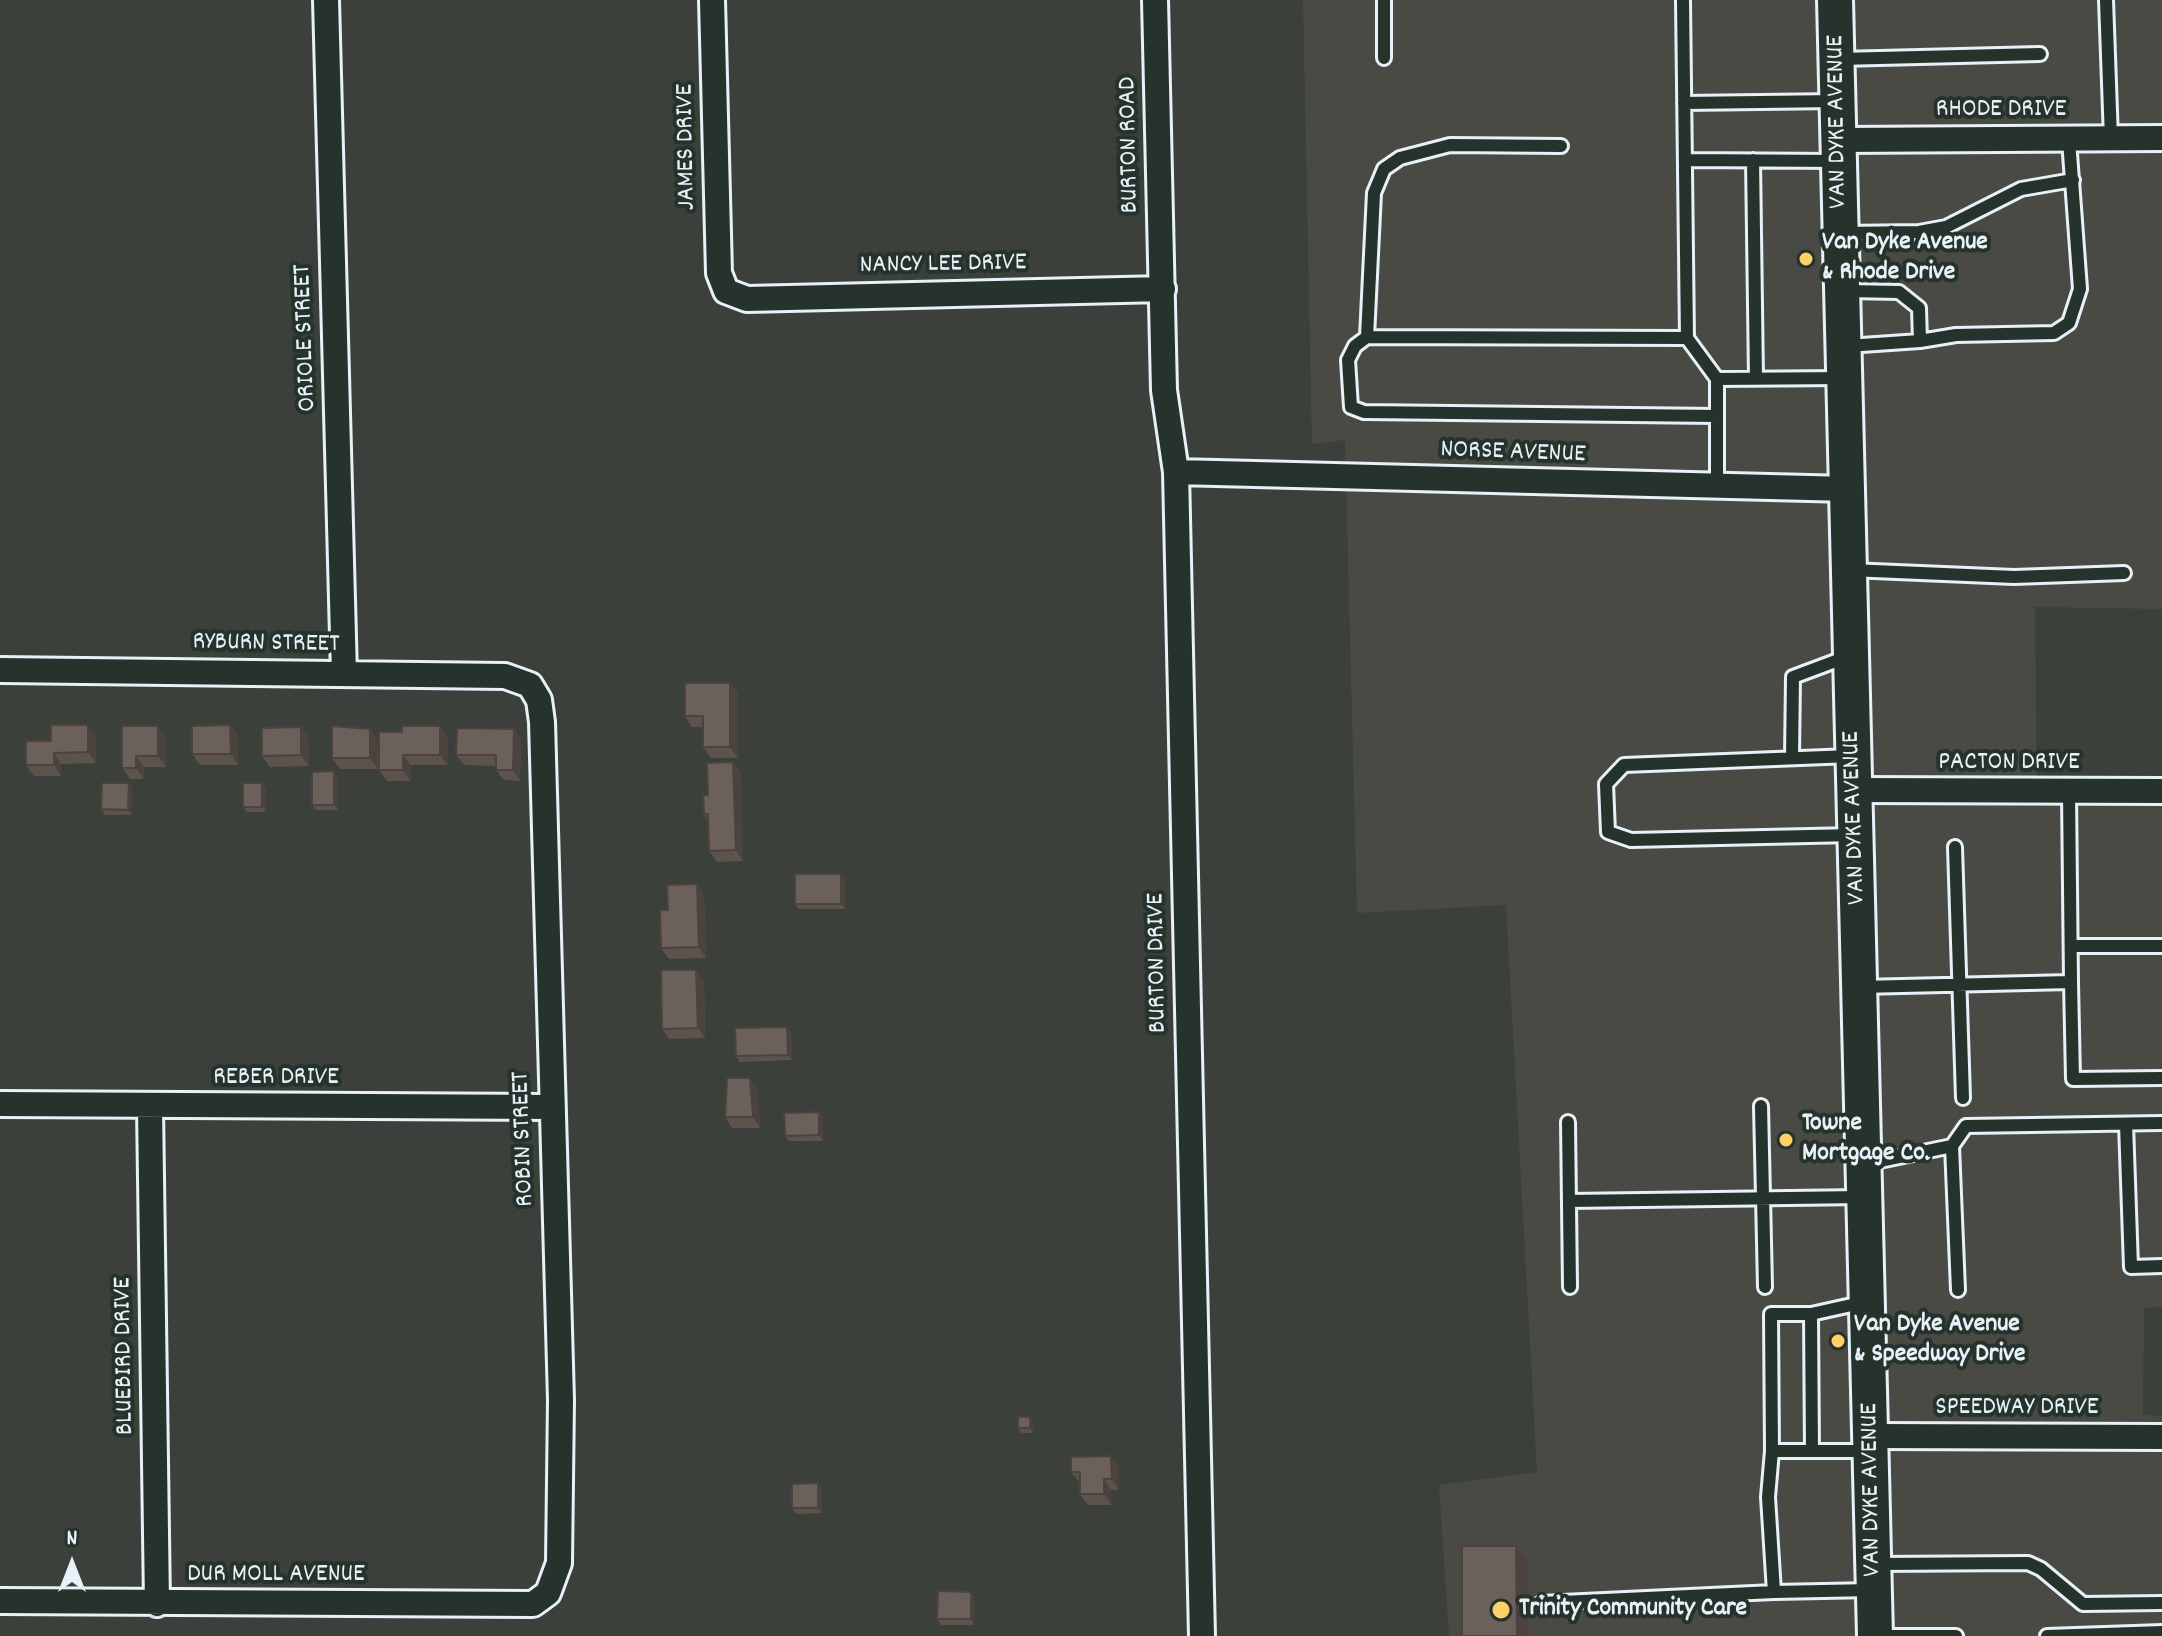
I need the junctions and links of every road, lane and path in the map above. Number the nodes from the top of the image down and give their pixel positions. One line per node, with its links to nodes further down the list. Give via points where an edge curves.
1 (326, 0): 39 (street, ORIOLE STREET)
2 (712, 0): 23 (street, JAMES DRIVE, via 719,273)
3 (1155, 0): 22 (street, BURTON ROAD)
4 (1384, 0): 9 (lane)
5 (1683, 0): 12 (lane)
6 (1835, 0): 10 (main road, VAN DYKE AVENUE)
7 (2106, 0): 14 (lane)
8 (2040, 54): 10 (lane)
9 (1384, 58)
10 (1838, 59): 11 (main road, VAN DYKE AVENUE)
11 (1839, 101): 12 (lane); 17 (main road, VAN DYKE AVENUE)
12 (1684, 103): 18 (lane)
13 (2162, 138): 14 (street, RHODE DRIVE)
14 (2111, 139): 15 (street, RHODE DRIVE)
15 (2069, 140): 17 (street, RHODE DRIVE); 20 (lane)
16 (1561, 146): 25 (lane, via 1450,145 1411,154 1384,169 1374,193)
17 (1840, 150): 19 (lane); 21 (main road, VAN DYKE AVENUE)
18 (1685, 160): 19 (lane); 26 (lane)
19 (1753, 160): 29 (lane)
20 (2073, 180): 21 (lane, via 2021,189 1946,227); 27 (lane, via 2080,289 2069,323 2054,333)
21 (1842, 233): 24 (main road, VAN DYKE AVENUE)
22 (1163, 289): 23 (street, NANCY LEE DRIVE, via 747,299); 32 (street, BURTON DRIVE, via 1164,390)
23 (726, 291)
24 (1842, 291): 27 (lane, via 1899,292 1919,308); 28 (main road, VAN DYKE AVENUE)
25 (1367, 337): 26 (lane); 31 (lane, via 1348,360 1351,407 1364,412)
26 (1687, 338): 30 (lane)
27 (1920, 341): 28 (lane, via 1900,341)
28 (1844, 362): 29 (lane); 34 (main road, VAN DYKE AVENUE)
29 (1756, 378): 30 (lane)
30 (1717, 379): 31 (lane)
31 (1717, 416): 33 (lane)
32 (1176, 472): 33 (street, NORSE AVENUE); 84 (street, BURTON DRIVE)
33 (1717, 489): 34 (street, NORSE AVENUE)
34 (1849, 489): 35 (main road, VAN DYKE AVENUE)
35 (1850, 570): 36 (lane, via 2014,577); 37 (main road, VAN DYKE AVENUE)
36 (2124, 573)
37 (1852, 655): 41 (main road, VAN DYKE AVENUE); 42 (lane, via 1793,677)
38 (0, 670): 39 (street, RYBURN STREET)
39 (344, 674): 40 (street, RYBURN STREET, via 505,676)
40 (530, 685): 58 (street, ROBIN STREET, via 542,722)
41 (1855, 756): 42 (lane); 43 (main road, VAN DYKE AVENUE)
42 (1792, 758): 46 (lane, via 1624,765 1606,784 1608,832 1631,840)
43 (1856, 790): 45 (street, PACTON DRIVE); 46 (main road, VAN DYKE AVENUE)
44 (2162, 791): 45 (street, PACTON DRIVE)
45 (2069, 793): 48 (lane)
46 (1858, 835): 51 (main road, VAN DYKE AVENUE)
47 (1955, 847): 52 (lane)
48 (2071, 946): 49 (lane); 50 (lane)
49 (2162, 946)
50 (2071, 982): 52 (lane); 53 (lane, via 2073,1079)
51 (1860, 987): 52 (lane); 63 (main road, VAN DYKE AVENUE)
52 (1960, 987): 54 (lane)
53 (2162, 1078)
54 (1963, 1098)
55 (0, 1104): 57 (street, REBER DRIVE)
56 (1761, 1106): 64 (lane)
57 (150, 1107): 58 (street, REBER DRIVE); 82 (street, BLUEBIRD DRIVE)
58 (552, 1107): 78 (street, ROBIN STREET, via 561,1543)
59 (1568, 1122): 65 (lane)
60 (2162, 1123): 61 (lane)
61 (2126, 1124): 62 (lane, via 1966,1126); 66 (lane, via 2131,1267)
62 (1952, 1146): 63 (lane); 69 (lane)
63 (1865, 1180): 64 (lane); 70 (main road, VAN DYKE AVENUE)
64 (1764, 1198): 65 (lane); 68 (lane)
65 (1569, 1201): 67 (lane)
66 (2162, 1266)
67 (1570, 1287)
68 (1765, 1287)
69 (1958, 1290)
70 (1868, 1302): 71 (lane); 73 (main road, VAN DYKE AVENUE)
71 (1811, 1314): 74 (lane, via 1771,1314); 75 (lane)
72 (2162, 1437): 73 (street, SPEEDWAY DRIVE)
73 (1872, 1444): 75 (lane); 76 (main road, VAN DYKE AVENUE)
74 (1772, 1451): 75 (lane); 77 (lane, via 1768,1497)
75 (1812, 1451)
76 (1874, 1577): 77 (lane); 81 (lane, via 2028,1563 2083,1604); 85 (main road, VAN DYKE AVENUE)
77 (1774, 1592): 80 (lane)
78 (548, 1593): 82 (street, DUR MOLL AVENUE, via 523,1606)
79 (0, 1601): 82 (street, DUR MOLL AVENUE)
80 (1541, 1603)
81 (2162, 1603)
82 (157, 1604)
83 (2162, 1632): 87 (lane)
84 (1202, 1636)
85 (1875, 1636): 86 (lane)
86 (1956, 1636)
87 (2047, 1636)

